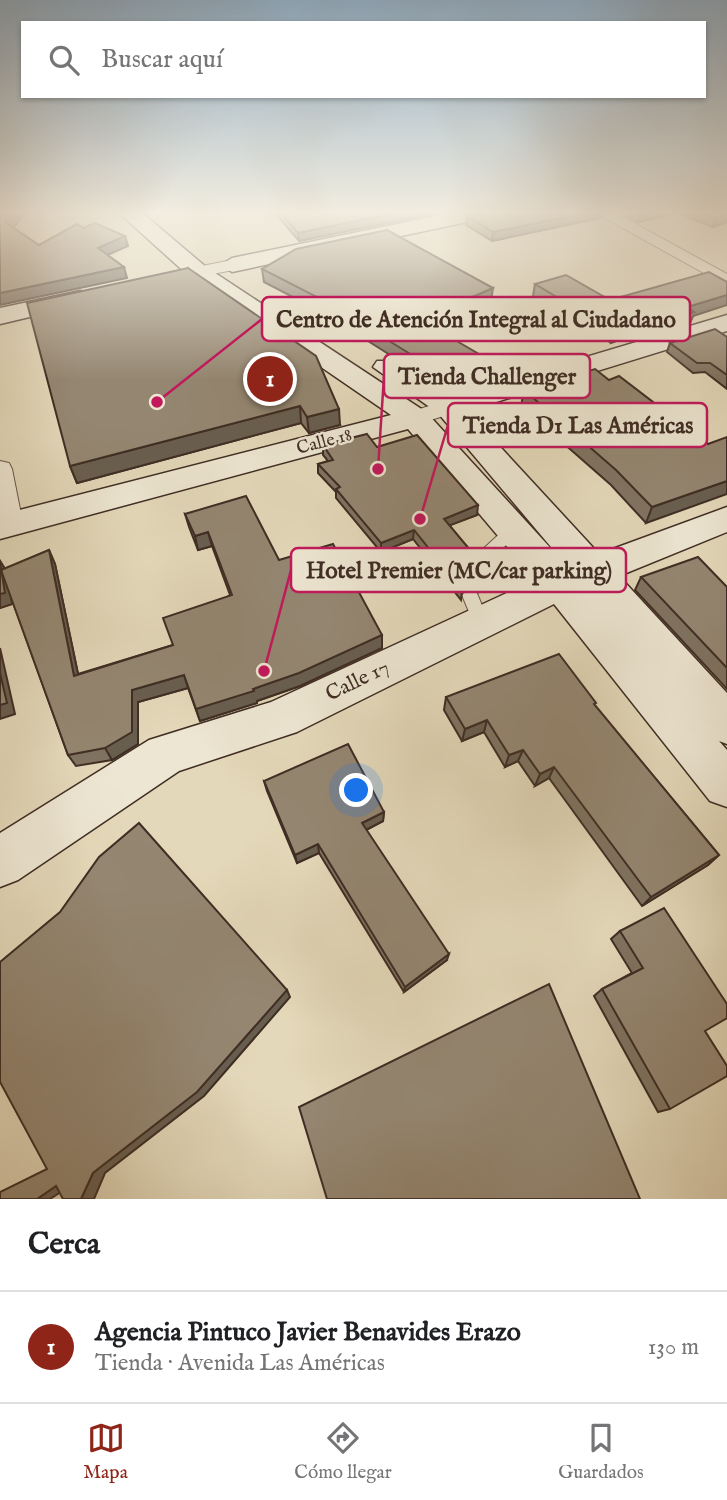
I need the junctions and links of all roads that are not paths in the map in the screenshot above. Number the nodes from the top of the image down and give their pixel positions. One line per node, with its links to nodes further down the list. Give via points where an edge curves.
1 (197, 268): 5 (main road)
2 (222, 268): 13 (main road)
3 (227, 268): 7 (main road)
4 (703, 268): 6 (street)
5 (164, 280)
6 (727, 281)
7 (263, 285)
8 (109, 292): 9 (main road)
9 (0, 316)
10 (722, 330): 12 (main road, Calle 18)
11 (367, 354): 12 (main road)
12 (448, 407): 13 (street, Calle 18); 19 (main road)
13 (415, 418): 16 (main road, Calle 18); 17 (main road)
14 (0, 469): 16 (street)
15 (727, 519): 19 (main road, Calle 17)
16 (5, 525)
17 (513, 530): 18 (lane); 19 (main road)
18 (474, 566)
19 (575, 578): 20 (main road); 21 (main road); 22 (main road, Calle 17, via 475,608 281,718 165,755)
20 (727, 724)
21 (727, 785)
22 (0, 862)

